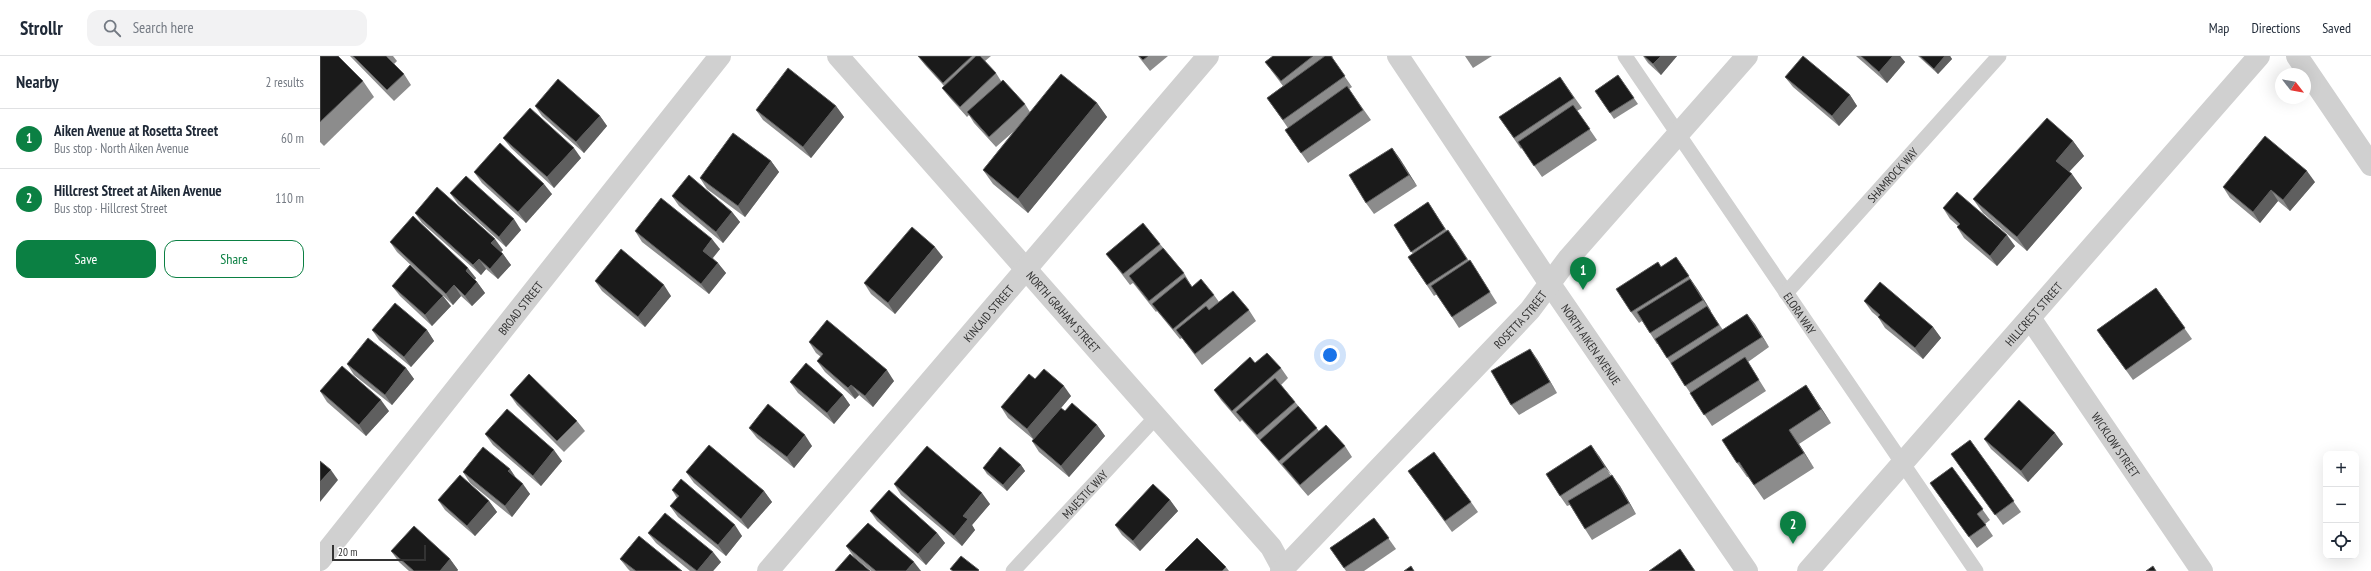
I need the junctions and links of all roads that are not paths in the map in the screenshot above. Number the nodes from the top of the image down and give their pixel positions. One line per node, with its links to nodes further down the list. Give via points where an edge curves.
1 (720, 56): 18 (street, BROAD STREET)
2 (838, 56): 12 (street, NORTH GRAHAM STREET)
3 (1208, 56): 12 (street, KINCAID STREET)
4 (1398, 56): 13 (street, NORTH AIKEN AVENUE)
5 (1625, 56): 10 (lane, ELORA WAY)
6 (1747, 56): 10 (street, ROSETTA STREET)
7 (1999, 56): 14 (lane, SHAMROCK WAY)
8 (2259, 56): 15 (street, HILLCREST STREET)
9 (2297, 56): 11 (street)
10 (1678, 135): 13 (street, ROSETTA STREET, via 1568,259); 14 (lane, ELORA WAY)
11 (2371, 165)
12 (1026, 268): 16 (street, NORTH GRAHAM STREET); 20 (street, KINCAID STREET)
13 (1550, 284): 19 (street, ROSETTA STREET, via 1530,310); 22 (street, NORTH AIKEN AVENUE)
14 (1786, 293): 17 (lane, ELORA WAY)
15 (2030, 318): 17 (street, HILLCREST STREET); 25 (street, WICKLOW STREET)
16 (1156, 417): 19 (street, NORTH GRAHAM STREET, via 1271,547); 21 (lane, MAJESTIC WAY)
17 (1902, 463): 23 (street, HILLCREST STREET); 24 (lane, ELORA WAY)
18 (320, 560)
19 (1283, 570)
20 (768, 571)
21 (1013, 571)
22 (1747, 571)
23 (1808, 571)
24 (1976, 571)
25 (2202, 571)

